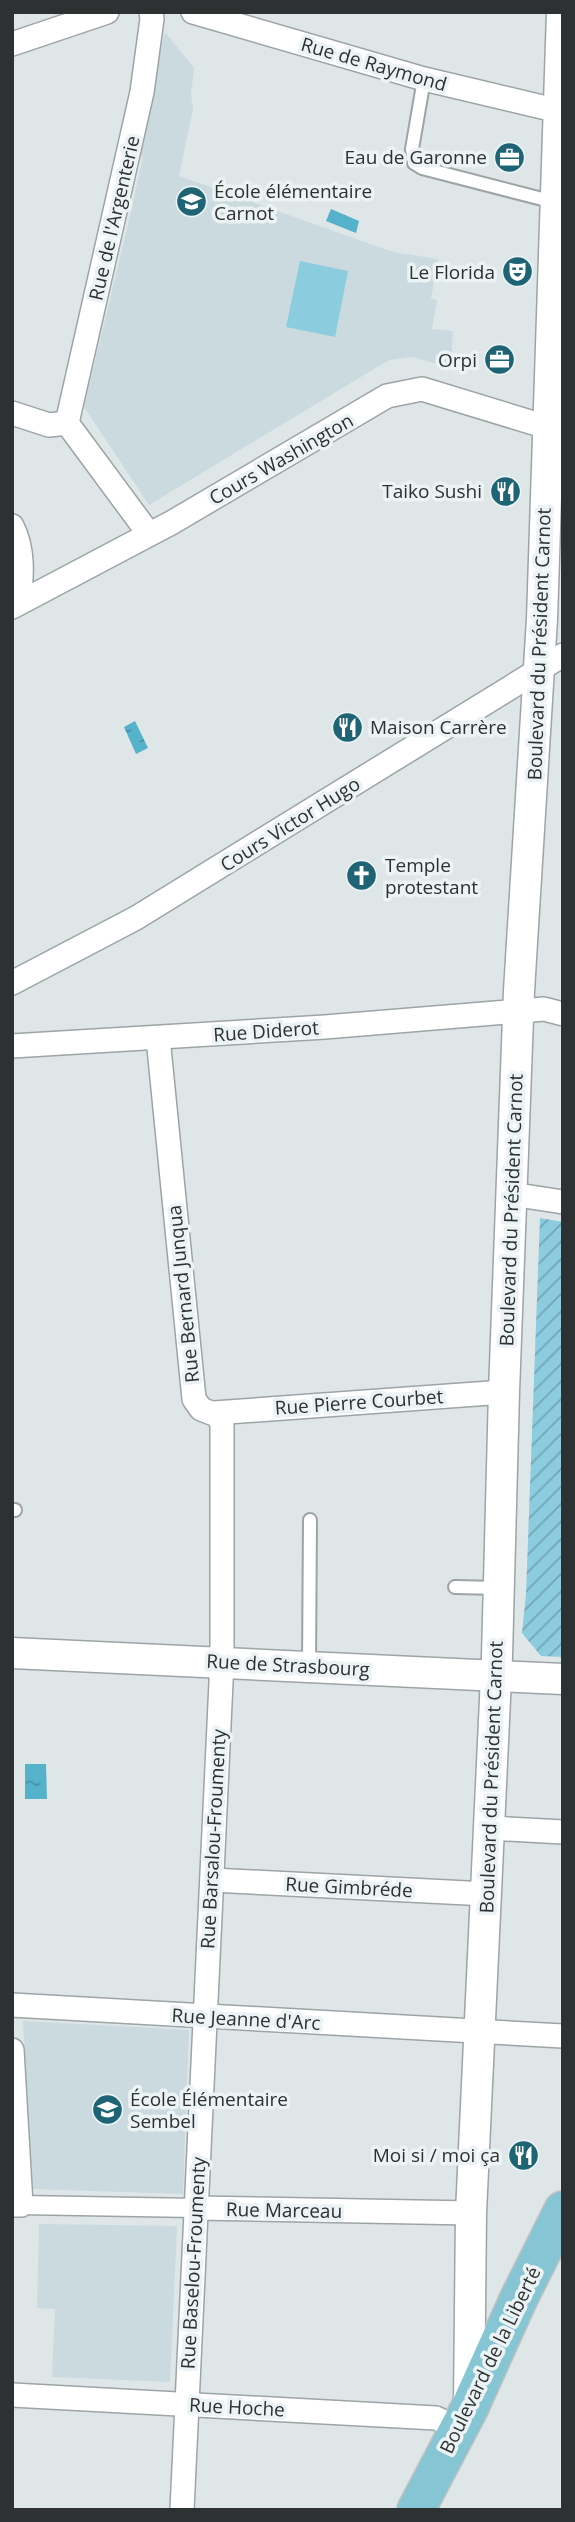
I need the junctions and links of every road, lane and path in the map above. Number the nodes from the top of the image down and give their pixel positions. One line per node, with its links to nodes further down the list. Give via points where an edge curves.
1 (107, 12): 6 (street)
2 (151, 12): 12 (street, Rue de l'Argenterie, via 142,92)
3 (193, 12): 5 (street, Rue de Raymond)
4 (562, 12): 8 (street, Boulevard du Président Carnot)
5 (258, 22): 7 (street, Rue de Raymond)
6 (12, 44)
7 (424, 79): 8 (street, Rue de Raymond); 9 (lane, via 413,160 422,168)
8 (560, 111): 9 (street, Boulevard du Président Carnot)
9 (555, 202): 10 (street, Boulevard du Président Carnot)
10 (557, 314): 13 (street, Boulevard du Président Carnot)
11 (12, 413): 12 (street, via 49,425)
12 (67, 423): 15 (street)
13 (555, 430): 15 (street, Cours Washington, via 422,389 405,391 387,396); 17 (street, Boulevard du Président Carnot)
14 (12, 526): 16 (street, via 22,566)
15 (149, 534): 16 (street, Cours Washington)
16 (16, 604)
17 (555, 666): 18 (street, Cours Victor Hugo, via 136,918); 19 (street, Boulevard du Président Carnot)
18 (12, 983)
19 (519, 1011): 20 (street, Rue Diderot, via 544,1009); 21 (street, Rue Diderot); 23 (street, Boulevard du Président Carnot)
20 (563, 1014)
21 (158, 1038): 22 (street, Rue Diderot); 26 (street, Rue Bernard Junqua, via 194,1399 201,1409)
22 (12, 1046)
23 (511, 1194): 24 (street); 25 (street, Boulevard du Président Carnot)
24 (563, 1202)
25 (504, 1392): 26 (street, Rue Pierre Courbet); 29 (street, Boulevard du Président Carnot)
26 (214, 1413): 31 (street, Rue Bernard Junqua, via 222,1420)
27 (310, 1520): 32 (lane)
28 (455, 1587): 29 (lane)
29 (499, 1588): 33 (street, Boulevard du Président Carnot)
30 (12, 1653): 31 (street, Rue de Strasbourg)
31 (222, 1661): 32 (street, Rue de Strasbourg); 37 (street, Rue Barsalou-Froumenty)
32 (309, 1666): 33 (street, Rue de Strasbourg)
33 (496, 1676): 34 (street, Rue de Strasbourg); 35 (street, Boulevard du Président Carnot)
34 (563, 1679)
35 (489, 1828): 36 (street); 38 (street, Boulevard du Président Carnot)
36 (563, 1832)
37 (212, 1880): 38 (street, Rue Gimbréde); 40 (street, Rue Barsalou-Froumenty)
38 (486, 1894): 41 (street, Boulevard du Président Carnot)
39 (12, 2005): 40 (street, Rue Jeanne d'Arc)
40 (205, 2016): 41 (street, Rue Jeanne d'Arc); 45 (street, Rue Baselou-Froumenty)
41 (479, 2032): 42 (street, Rue Jeanne d'Arc); 47 (street, Boulevard du Président Carnot)
42 (563, 2036)
43 (12, 2050): 44 (street)
44 (17, 2205): 45 (street, Rue Marceau)
45 (195, 2208): 47 (street, Rue Marceau); 49 (street, Rue Baselou-Froumenty)
46 (563, 2210): 50 (main road, Boulevard de la Liberté)
47 (471, 2213): 50 (street, Boulevard du Président Carnot)
48 (12, 2396): 49 (street, Rue Hoche)
49 (187, 2404): 50 (street, Rue Hoche); 51 (street, Rue Baselou-Froumenty)
50 (464, 2419): 52 (main road, Boulevard de la Liberté)
51 (182, 2510)
52 (416, 2510)

